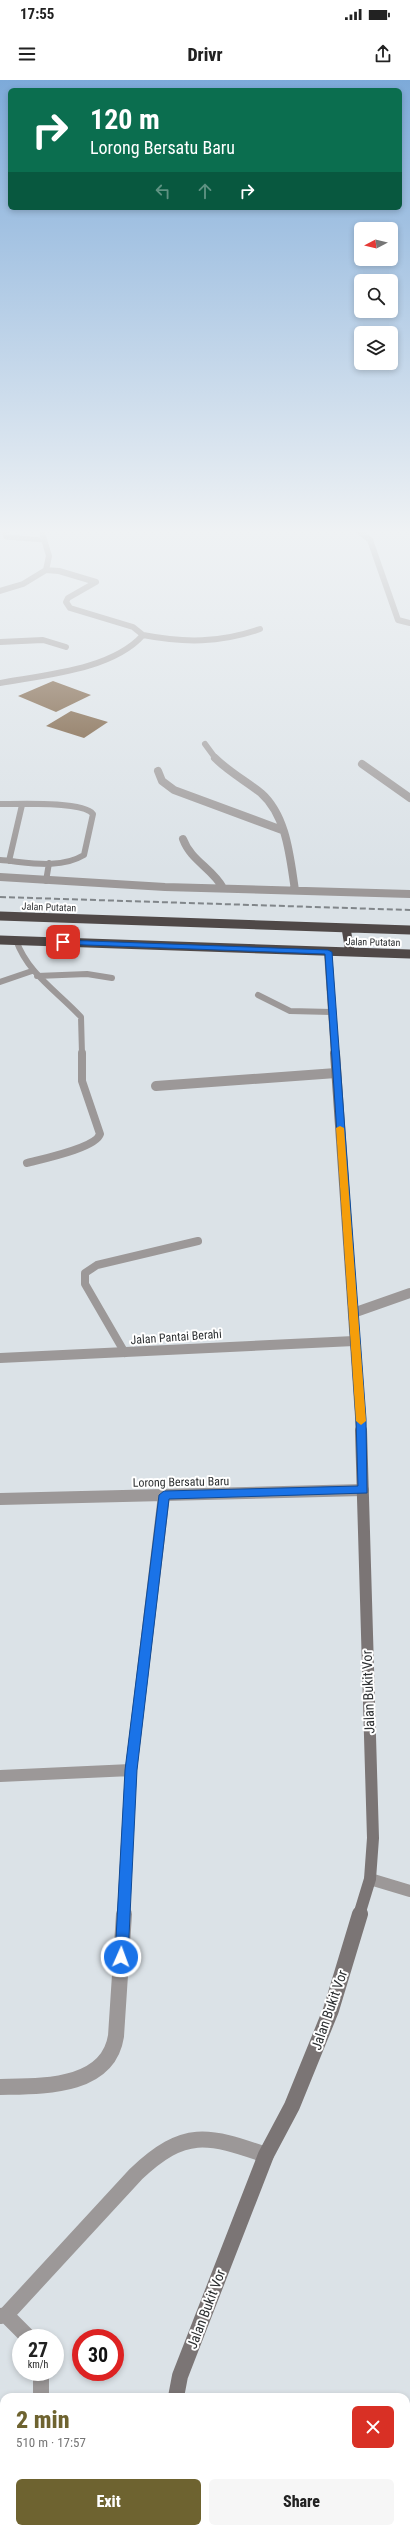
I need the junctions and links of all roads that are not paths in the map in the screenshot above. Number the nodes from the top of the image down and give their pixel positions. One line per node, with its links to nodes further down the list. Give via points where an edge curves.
1 (59, 643): 3 (street)
2 (137, 643): 4 (street, via 110,658)
3 (66, 647)
4 (0, 683)
5 (205, 744): 11 (street, via 214,758 268,800 274,808)
6 (362, 764): 8 (street)
7 (158, 771): 11 (street, via 162,781 174,790)
8 (410, 798)
9 (0, 804): 10 (lane)
10 (22, 805): 14 (lane); 15 (lane, via 73,806 90,810 92,814 84,855 72,862)
11 (282, 830): 19 (street)
12 (183, 839): 18 (street, via 186,850 193,860 213,871)
13 (0, 860): 14 (lane)
14 (9, 860): 15 (lane)
15 (49, 863): 17 (lane)
16 (0, 877): 17 (street)
17 (46, 881): 18 (street)
18 (222, 888): 19 (street)
19 (295, 890): 20 (street)
20 (410, 894)
21 (0, 916): 22 (highway, Jalan Putatan)
22 (346, 928): 23 (highway, Jalan Putatan); 27 (highway)
23 (410, 930)
24 (0, 940): 25 (highway, Jalan Putatan)
25 (16, 940): 26 (highway, Jalan Putatan); 29 (lane, via 20,957)
26 (328, 952): 27 (highway, Jalan Putatan); 33 (street, Jalan Bukit Vor)
27 (350, 952): 28 (highway, Jalan Putatan)
28 (410, 954)
29 (34, 974): 30 (lane, via 87,974); 31 (lane); 36 (lane, via 81,1017 82,1081 100,1134 99,1138 90,1144)
30 (112, 978)
31 (0, 982)
32 (258, 995): 33 (lane, via 290,1011)
33 (331, 1012): 34 (street, Jalan Bukit Vor)
34 (336, 1073): 35 (street); 39 (street, Jalan Bukit Vor)
35 (156, 1086)
36 (27, 1163)
37 (198, 1241): 41 (lane, via 97,1265 85,1273 85,1284)
38 (410, 1294): 39 (street)
39 (354, 1313): 40 (street, Jalan Bukit Vor)
40 (354, 1341): 41 (street, Jalan Pantai Berahi); 43 (street, Jalan Bukit Vor, via 361,1419)
41 (125, 1353): 42 (street, Jalan Pantai Berahi)
42 (0, 1358)
43 (363, 1490): 44 (street, Lorong Bersatu Baru); 48 (street, Jalan Bukit Vor, via 373,1838)
44 (164, 1495): 45 (street, Lorong Bersatu Baru); 46 (street)
45 (0, 1499)
46 (131, 1770): 47 (street); 50 (street, via 115,2045 104,2064 87,2077 68,2083)
47 (0, 1776)
48 (370, 1879): 49 (street); 51 (street, Jalan Bukit Vor, via 331,2010 292,2106)
49 (410, 1890)
50 (0, 2087)
51 (266, 2155): 52 (street, via 220,2139 204,2139 187,2141 155,2157 125,2184 104,2211); 56 (street, Jalan Bukit Vor, via 180,2376)
52 (3, 2315): 53 (street)
53 (19, 2329)
54 (41, 2381): 55 (street)
55 (41, 2393)
56 (177, 2393)

